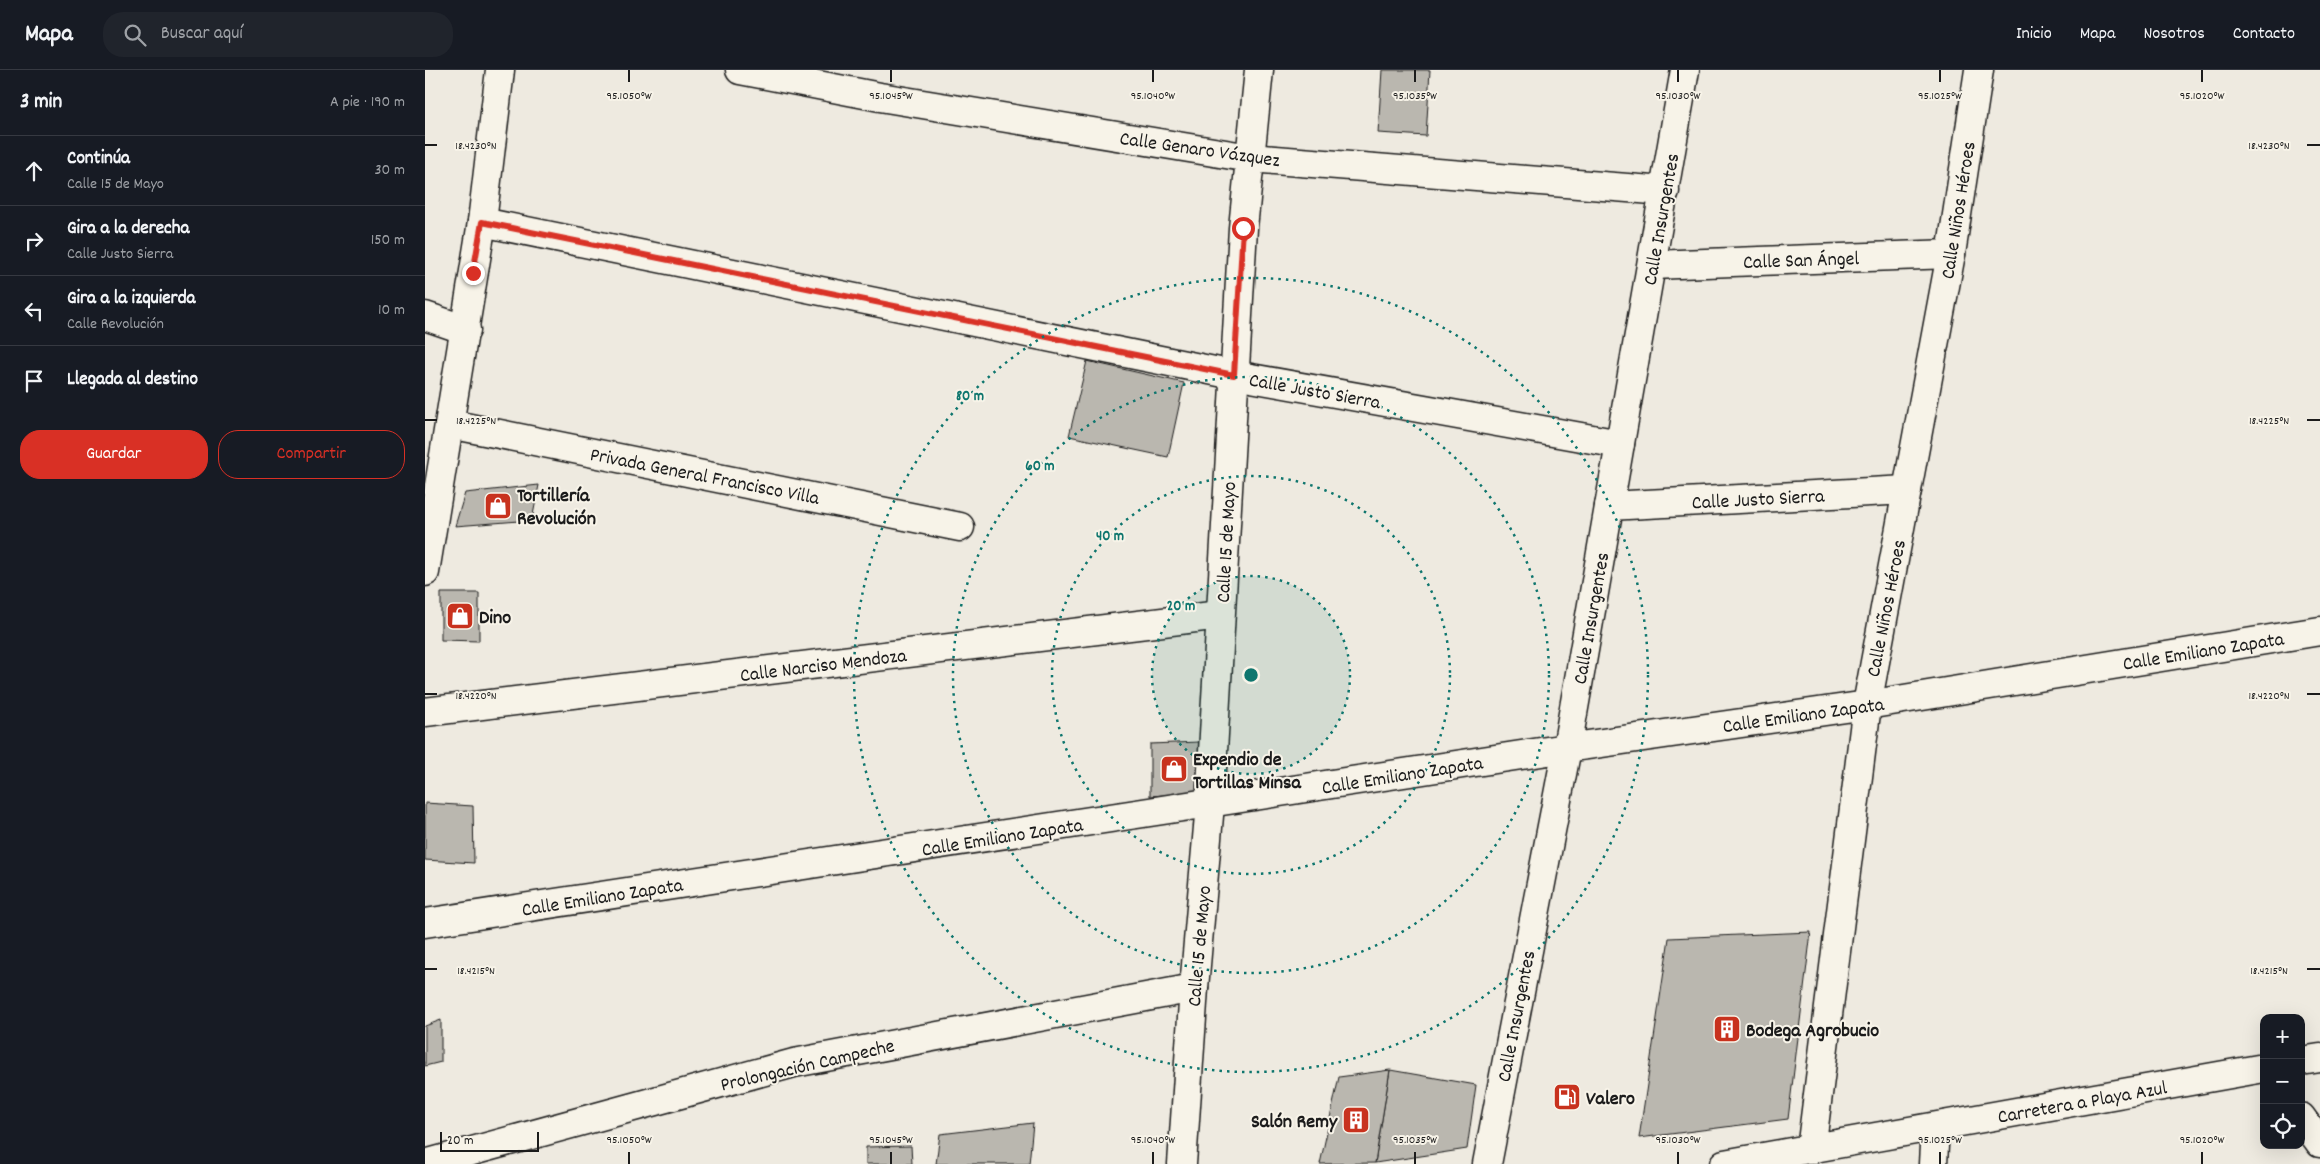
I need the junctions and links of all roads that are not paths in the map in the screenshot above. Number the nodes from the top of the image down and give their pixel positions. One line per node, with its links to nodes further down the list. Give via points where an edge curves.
1 (499, 70): 8 (street)
2 (741, 70): 6 (street, Calle Genaro Vázquez, via 880,97)
3 (1259, 70): 6 (street, Calle 15 de Mayo)
4 (1685, 70): 7 (street, Calle Insurgentes)
5 (1979, 70): 9 (street, Calle Niños Héroes)
6 (1250, 158): 7 (street, Calle Genaro Vázquez); 13 (street, Calle 15 de Mayo)
7 (1665, 191): 10 (street, Calle Insurgentes)
8 (482, 222): 12 (street); 13 (street, Calle Justo Sierra)
9 (1951, 254): 10 (street, Calle San Ángel); 16 (street, Calle Niños Héroes)
10 (1652, 265): 15 (street, Calle Insurgentes)
11 (425, 316): 12 (street)
12 (465, 330): 14 (street)
13 (1234, 375): 15 (street, Calle Justo Sierra); 20 (street, Calle 15 de Mayo)
14 (450, 424): 18 (street, Privada General Francisco Villa); 19 (street)
15 (1620, 444): 17 (street, Calle Insurgentes)
16 (1907, 490): 17 (street, Calle Justo Sierra); 22 (street, Calle Niños Héroes)
17 (1609, 506): 24 (street, Calle Insurgentes)
18 (960, 527)
19 (425, 572)
20 (1220, 615): 23 (street, Calle Narciso Mendoza); 25 (street, Calle 15 de Mayo)
21 (2320, 631): 22 (street, Calle Emiliano Zapata)
22 (1867, 705): 24 (street, Calle Emiliano Zapata); 34 (street, Calle Niños Héroes)
23 (425, 712)
24 (1567, 748): 25 (street, Calle Emiliano Zapata); 37 (street, Calle Insurgentes)
25 (1210, 804): 26 (street, Calle Emiliano Zapata); 27 (street, Calle 15 de Mayo)
26 (425, 923)
27 (1194, 988): 35 (street, Prolongación Campeche, via 794,1063); 36 (street, Calle 15 de Mayo)
28 (2320, 1058): 29 (street)
29 (2305, 1060)
30 (2260, 1069): 32 (street, Carretera a Playa Azul)
31 (2305, 1122): 33 (street)
32 (1935, 1128): 34 (street, Carretera a Playa Azul); 39 (street)
33 (2320, 1143)
34 (1811, 1150): 38 (street, Carretera a Playa Azul)
35 (425, 1164)
36 (1182, 1164)
37 (1487, 1164)
38 (1724, 1164)
39 (1933, 1164)

